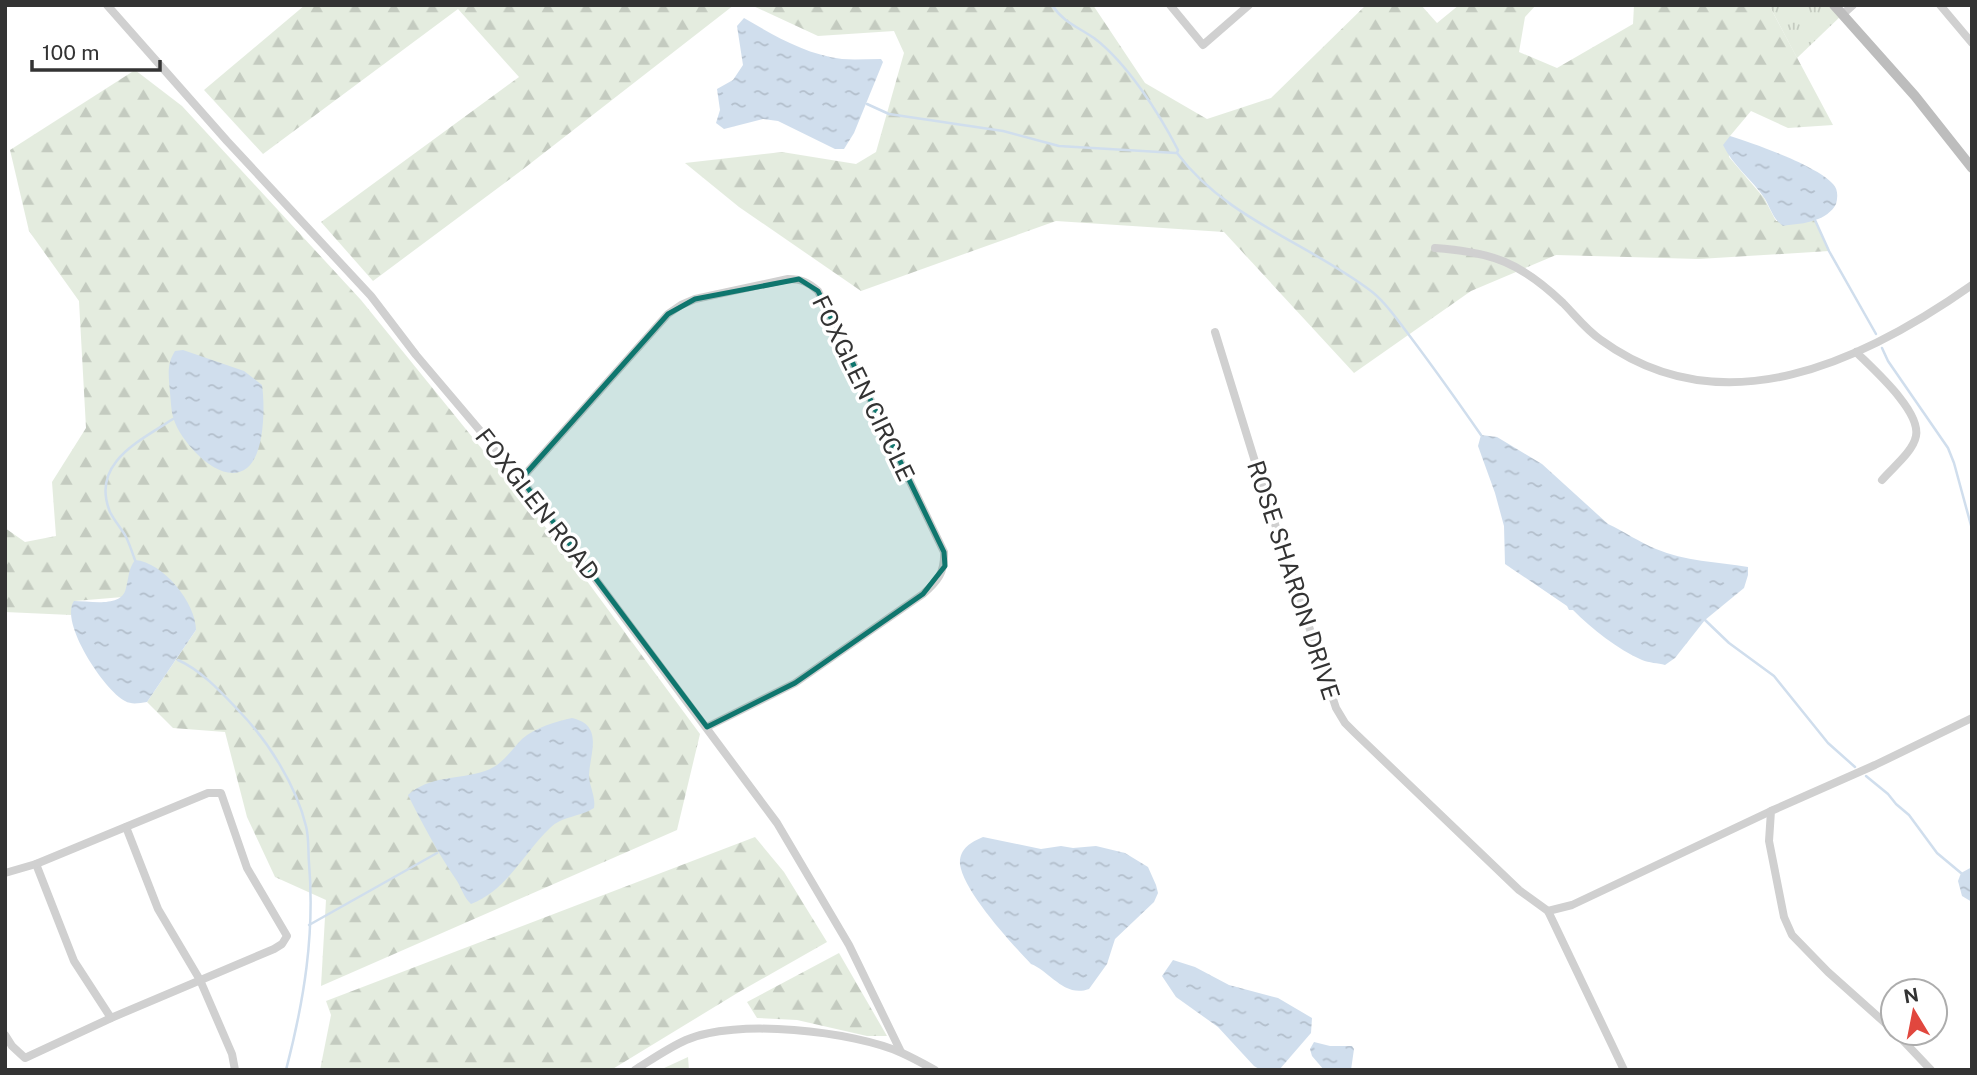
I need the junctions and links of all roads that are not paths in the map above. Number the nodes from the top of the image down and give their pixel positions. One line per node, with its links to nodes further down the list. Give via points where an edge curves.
1 (107, 5): 13 (street, FOXGLEN ROAD, via 371,296)
2 (1170, 5): 3 (street, via 1203,45)
3 (1249, 5)
4 (1853, 5): 6 (street)
5 (1940, 5): 7 (street)
6 (1839, 10): 8 (street)
7 (1972, 43)
8 (1972, 168)
9 (1436, 248): 12 (street, via 1468,251 1514,265 1540,281 1602,341 1642,364 1681,377 1721,383 1761,380 1802,372)
10 (1972, 285): 12 (street, via 1931,314)
11 (1215, 332): 21 (street, ROSE SHARON DRIVE, via 1341,715 1519,890)
12 (1856, 352): 14 (street, via 1897,395 1916,427 1911,449)
13 (521, 479): 16 (street, FOXGLEN ROAD); 16 (street, FOXGLEN CIRCLE, via 681,305 788,279 810,283 818,291 944,552 945,566 923,594 795,683)
14 (1882, 480)
15 (1972, 718): 17 (street)
16 (707, 727): 27 (street, FOXGLEN ROAD, via 799,859 849,945)
17 (1770, 811): 21 (street, via 1572,905); 24 (street, via 1769,841 1787,927 1802,947)
18 (126, 827): 19 (street); 22 (street, via 159,909); 22 (street, via 208,793 221,793 247,868 287,936 274,949)
19 (36, 863): 20 (street); 23 (street, via 74,961)
20 (5, 873)
21 (1548, 911): 31 (street, ROSE SHARON DRIVE)
22 (200, 980): 23 (street); 28 (street)
23 (111, 1018): 25 (street, via 25,1058)
24 (1879, 1018)
25 (5, 1035)
26 (1909, 1047): 32 (street)
27 (901, 1052): 29 (street, via 808,1032 738,1030 687,1040); 30 (street)
28 (235, 1070)
29 (635, 1070)
30 (936, 1070)
31 (1624, 1070)
32 (1931, 1070)

